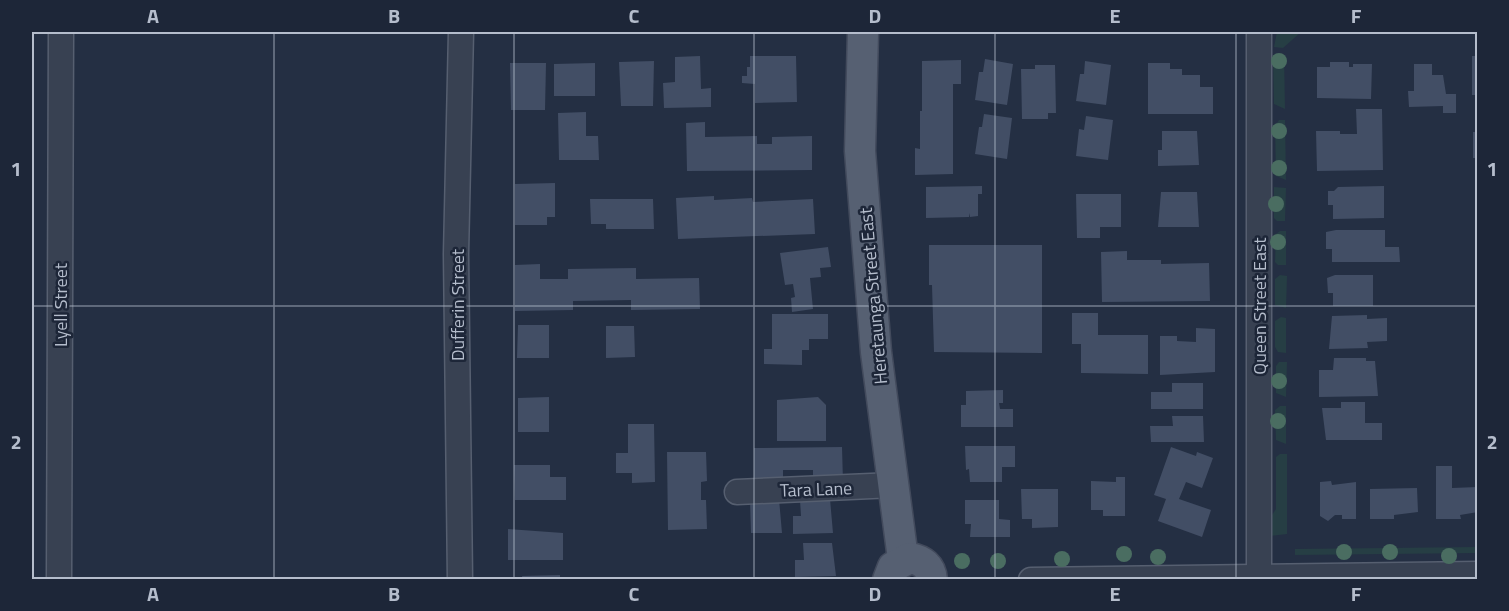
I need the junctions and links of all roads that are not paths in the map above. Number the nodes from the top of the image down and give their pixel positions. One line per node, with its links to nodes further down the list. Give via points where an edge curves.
1 (61, 32): 10 (street, Lyell Street)
2 (460, 32): 11 (street, Dufferin Street, via 456,254)
3 (863, 32): 5 (main road, Heretaunga Street East, via 860,151 876,352)
4 (1259, 32): 9 (street, Queen Street East)
5 (894, 485): 6 (street, Tara Lane); 7 (main road, Heretaunga Street East)
6 (737, 492)
7 (896, 569): 12 (main road, via 917,559)
8 (1478, 574): 9 (street)
9 (1259, 578): 13 (street)
10 (59, 579)
11 (460, 579)
12 (932, 579)
13 (1031, 579)

